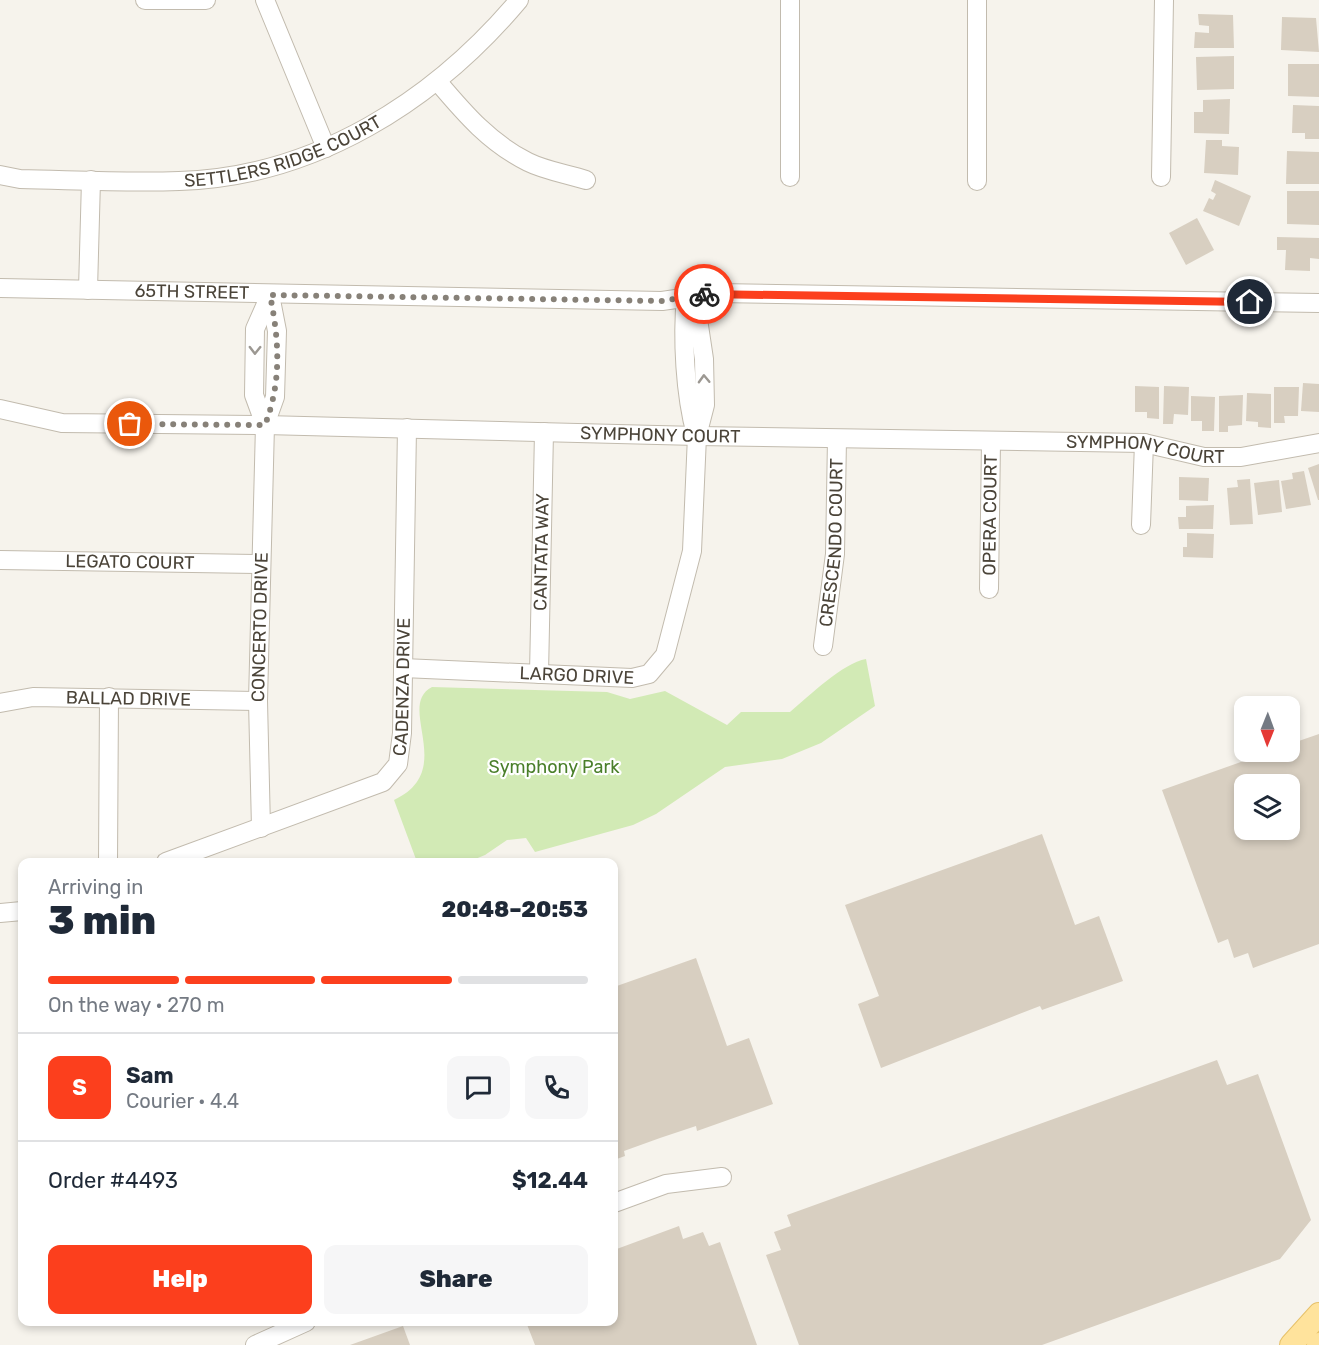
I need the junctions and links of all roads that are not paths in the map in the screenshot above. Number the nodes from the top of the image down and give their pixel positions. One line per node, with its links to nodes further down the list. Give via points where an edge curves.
1 (145, 0): 2 (street)
2 (206, 0)
3 (265, 0): 9 (street)
4 (519, 0): 8 (street, SETTLERS RIDGE COURT, via 490,34)
5 (790, 0): 11 (street)
6 (977, 0): 15 (street)
7 (1164, 0): 12 (street)
8 (438, 82): 9 (street, SETTLERS RIDGE COURT, via 381,121); 14 (street, via 476,126 502,147 530,163)
9 (326, 148): 13 (street, SETTLERS RIDGE COURT, via 233,175 181,181)
10 (0, 175): 13 (street, SETTLERS RIDGE COURT)
11 (790, 177)
12 (1161, 177)
13 (91, 180): 17 (street)
14 (586, 180)
15 (977, 181)
16 (0, 288): 17 (street, 65TH STREET)
17 (88, 290): 18 (street, 65TH STREET)
18 (270, 295): 19 (street, 65TH STREET, via 662,301); 22 (street, CONCERTO DRIVE, via 277,331 275,397)
19 (686, 296): 20 (street, 65TH STREET, via 717,293); 25 (street, LARGO DRIVE, via 689,409)
20 (1319, 303)
21 (0, 409): 22 (street, SYMPHONY COURT, via 62,423)
22 (265, 425): 23 (street, SYMPHONY COURT); 32 (street, CONCERTO DRIVE)
23 (407, 428): 24 (street, SYMPHONY COURT); 35 (street, CADENZA DRIVE)
24 (544, 432): 25 (street, SYMPHONY COURT); 36 (street, CANTATA WAY)
25 (697, 436): 26 (street, SYMPHONY COURT); 36 (street, LARGO DRIVE, via 692,551 665,655 649,674 632,678)
26 (837, 439): 27 (street, SYMPHONY COURT); 34 (street, CRESCENDO COURT, via 835,554)
27 (991, 441): 28 (street, SYMPHONY COURT); 33 (street, OPERA COURT)
28 (1144, 443): 29 (street, SYMPHONY COURT, via 1204,457 1240,457); 30 (street)
29 (1319, 443)
30 (1141, 525)
31 (0, 560): 32 (street, LEGATO COURT)
32 (261, 564): 38 (street, CONCERTO DRIVE)
33 (989, 589)
34 (823, 646)
35 (403, 668): 36 (street, LARGO DRIVE); 40 (street, CADENZA DRIVE, via 398,764 383,782)
36 (539, 674)
37 (110, 697): 38 (street, BALLAD DRIVE); 39 (street, BALLAD DRIVE, via 33,697); 41 (street)
38 (258, 701): 40 (street, CONCERTO DRIVE)
39 (0, 703)
40 (261, 828): 42 (street, CADENZA DRIVE)
41 (108, 858)
42 (177, 858)
43 (18, 911): 44 (street)
44 (0, 913)
45 (722, 1177): 46 (street, via 666,1184)
46 (618, 1202)
47 (1319, 1314): 50 (main road)
48 (297, 1326): 49 (street)
49 (255, 1345)
50 (1291, 1345)

